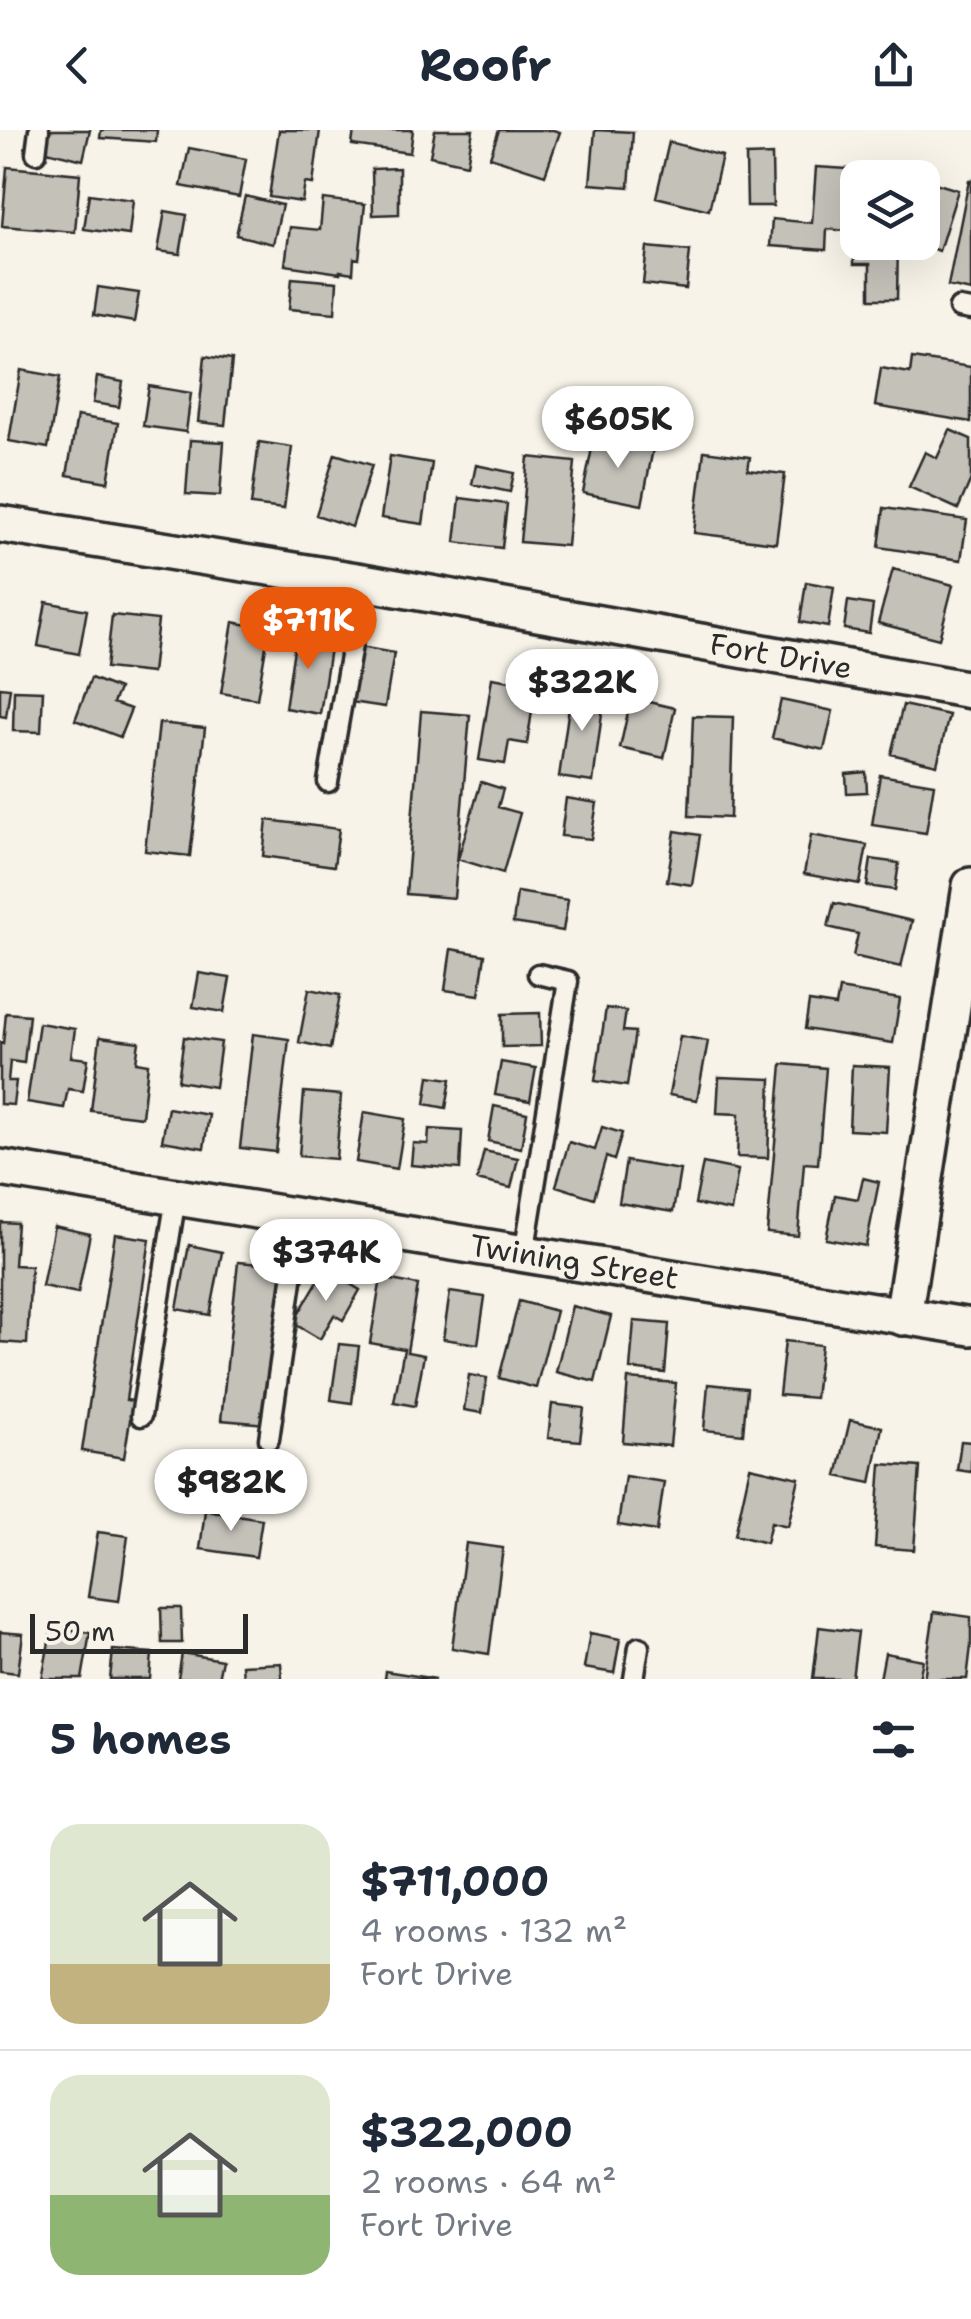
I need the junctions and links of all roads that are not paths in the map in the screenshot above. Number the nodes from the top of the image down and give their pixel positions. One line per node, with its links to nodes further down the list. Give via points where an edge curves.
1 (39, 130): 2 (lane)
2 (36, 153)
3 (0, 524): 4 (street, Fort Drive)
4 (362, 582): 5 (street, Fort Drive); 6 (lane)
5 (971, 690)
6 (328, 782)
7 (971, 886): 13 (street)
8 (538, 974): 12 (lane, via 568,981)
9 (0, 1168): 10 (street, Twining Street)
10 (176, 1198): 11 (street, Twining Street); 15 (lane)
11 (301, 1218): 12 (street, Twining Street); 16 (lane)
12 (524, 1254): 13 (street, Twining Street)
13 (903, 1316): 14 (street, Twining Street)
14 (971, 1326)
15 (141, 1416)
16 (269, 1439)
17 (640, 1647): 18 (lane)
18 (634, 1679)

